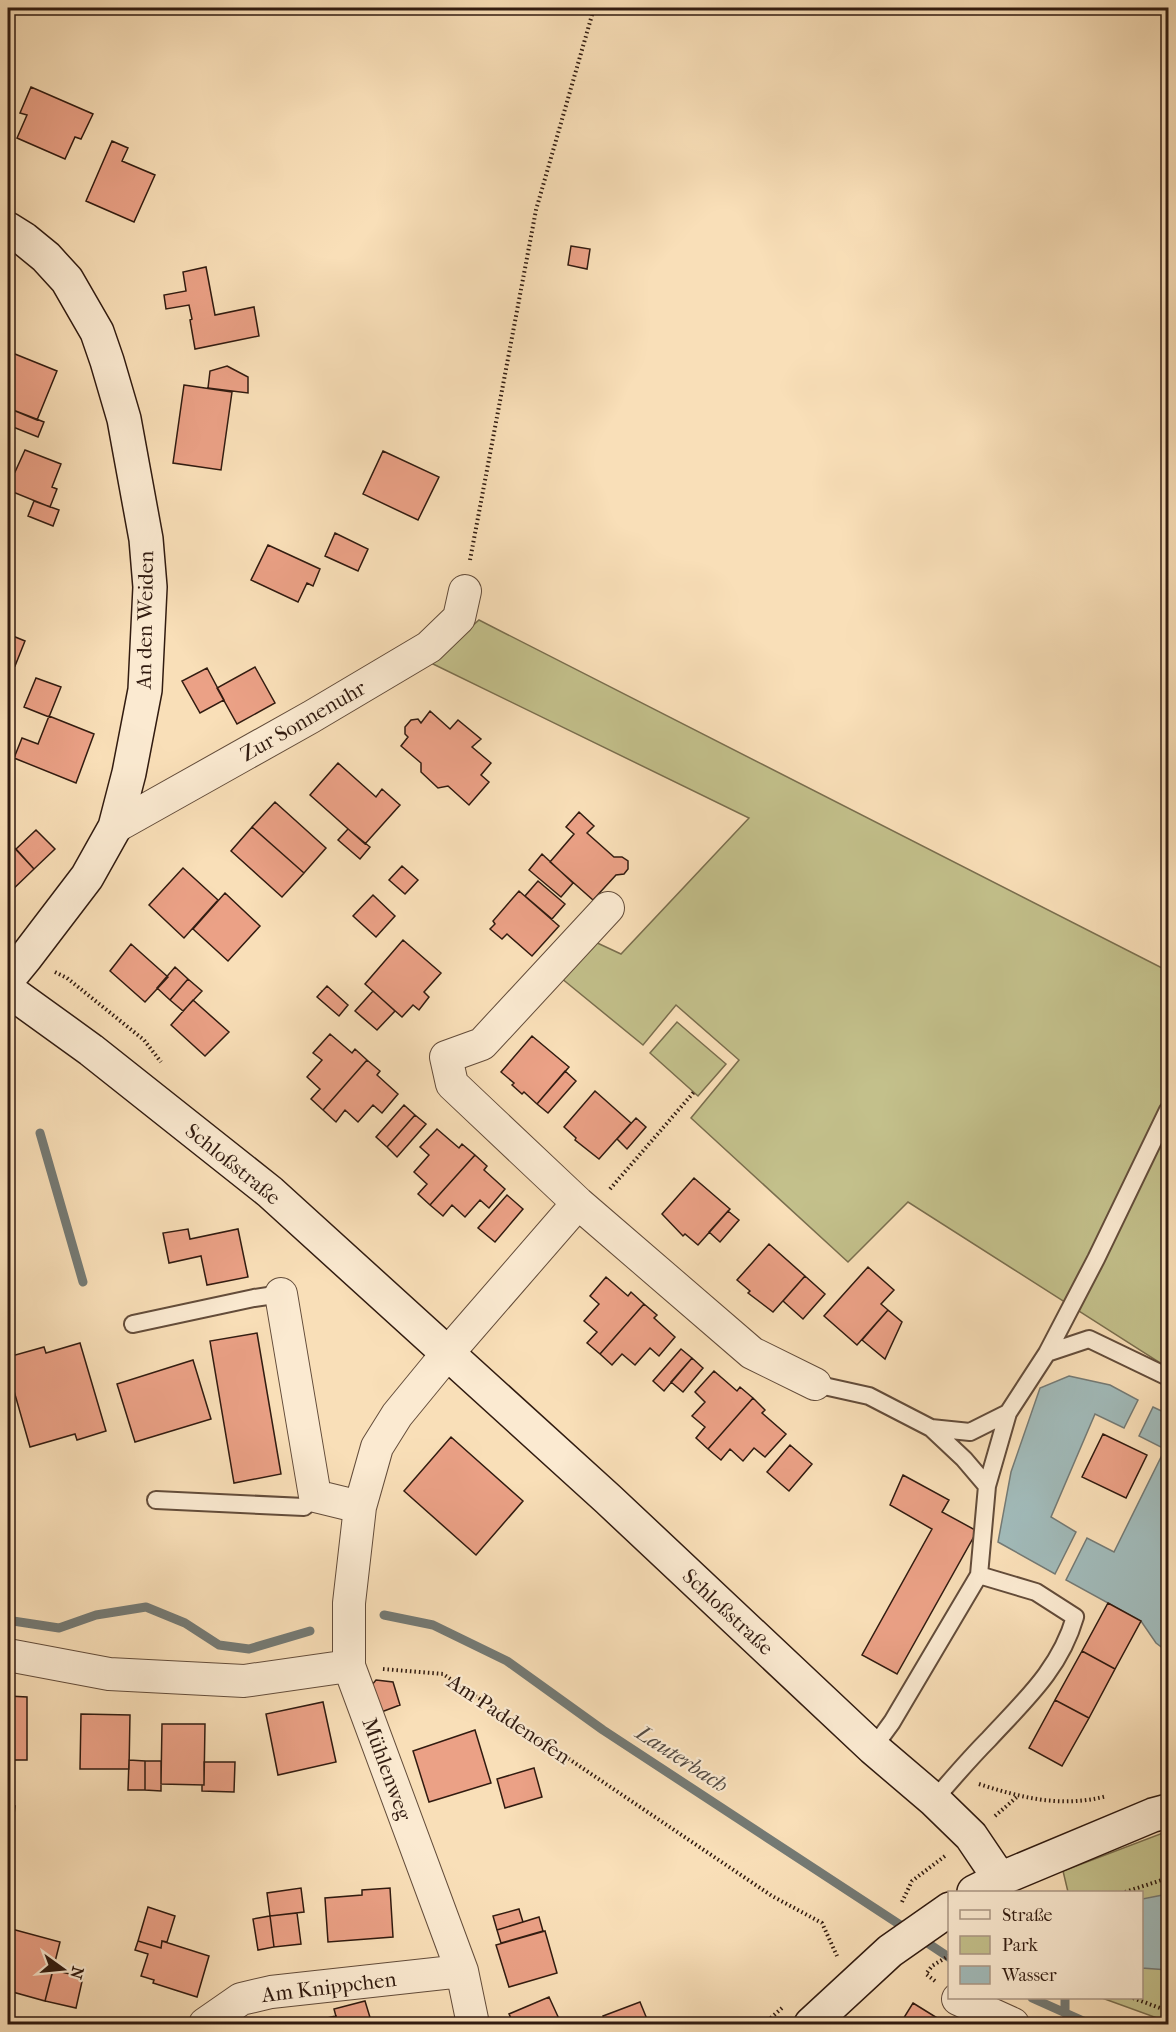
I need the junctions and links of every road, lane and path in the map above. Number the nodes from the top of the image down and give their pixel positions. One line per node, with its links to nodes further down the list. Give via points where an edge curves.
1 (594, 8): 3 (path, via 536,210)
2 (8, 229): 4 (main road, An den Weiden, via 46,256 67,280 97,332 124,419 146,539 150,587 145,690)
3 (465, 591): 4 (street, Zur Sonnenuhr, via 459,618 429,647)
4 (115, 827): 6 (main road, An den Weiden, via 87,877)
5 (608, 908): 10 (street, via 482,1044 446,1057 452,1084)
6 (8, 978)
7 (8, 990): 14 (main road, Schloßstraße, via 91,1050 270,1192)
8 (694, 1092): 10 (path)
9 (1168, 1110): 13 (lane)
10 (584, 1208): 14 (street); 16 (street, via 752,1353)
11 (281, 1294): 12 (lane); 20 (street)
12 (133, 1324)
13 (1047, 1353): 15 (lane, via 1089,1339); 17 (lane)
14 (447, 1354): 22 (street, Mühlenweg, via 376,1447); 26 (main road, Schloßstraße)
15 (1168, 1377)
16 (815, 1384): 18 (lane, via 869,1396)
17 (1008, 1413): 18 (lane, via 970,1431); 19 (lane)
18 (931, 1428): 19 (lane)
19 (987, 1486): 23 (lane)
20 (315, 1496): 21 (lane, via 304,1507); 22 (street)
21 (156, 1500)
22 (360, 1507): 25 (street, Mühlenweg, via 349,1603)
23 (979, 1575): 26 (lane); 29 (lane, via 1036,1592 1075,1617 1068,1641 1039,1686)
24 (8, 1655): 25 (street, via 109,1674 244,1681)
25 (349, 1666): 37 (path, Am Paddenofen, via 443,1674 772,1896 822,1923); 39 (street, Mühlenweg)
26 (873, 1748): 29 (main road, Schloßstraße)
27 (1113, 1795): 28 (path, via 1053,1803)
28 (1017, 1797)
29 (934, 1800): 33 (main road, Schloßstraße, via 971,1836)
30 (1168, 1811): 33 (main road)
31 (1168, 1878): 34 (path)
32 (912, 1881): 35 (path)
33 (987, 1886)
34 (1131, 1891)
35 (900, 1905)
36 (942, 1914): 46 (main road, via 890,1951)
37 (838, 1956)
38 (948, 1956): 40 (path)
39 (462, 1971): 44 (street, Am Knippchen, via 271,1992 241,1999); 45 (street, Mühlenweg)
40 (926, 1974)
41 (958, 1999): 47 (street)
42 (1136, 1999): 43 (path)
43 (1168, 2011)
44 (205, 2025)
45 (473, 2025)
46 (811, 2025)
47 (1013, 2025)

